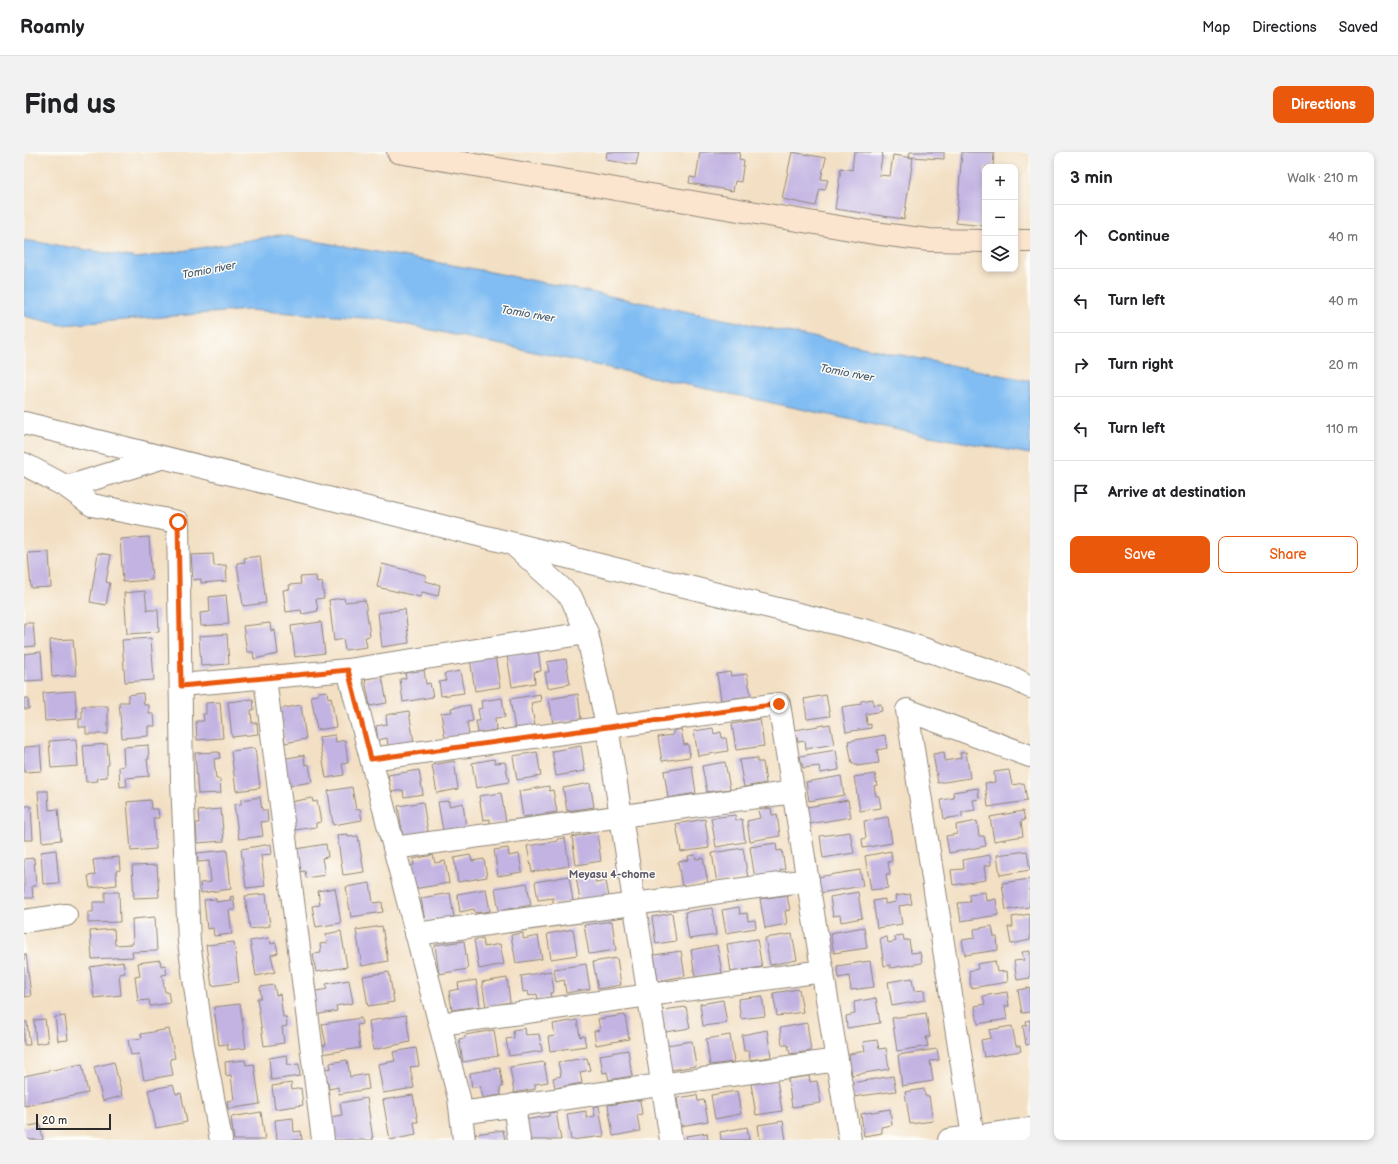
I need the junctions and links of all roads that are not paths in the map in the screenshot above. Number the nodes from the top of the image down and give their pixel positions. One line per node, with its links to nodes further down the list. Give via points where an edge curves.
1 (398, 152): 2 (street, via 874,234 929,240)
2 (982, 241)
3 (1018, 241): 4 (street)
4 (1030, 241)
5 (24, 423): 6 (street)
6 (161, 458): 8 (street); 9 (street)
7 (24, 464): 8 (street)
8 (67, 487): 13 (street, via 92,505 178,522)
9 (512, 543): 10 (street, via 571,597); 14 (street, via 875,633 1015,679)
10 (587, 633): 11 (street); 15 (street)
11 (348, 670): 12 (street); 17 (street)
12 (265, 678): 13 (street); 36 (street)
13 (181, 686): 35 (street, via 189,942)
14 (1030, 687)
15 (607, 726): 17 (street); 18 (street, via 779,704); 19 (street)
16 (1030, 756): 34 (street, via 907,710)
17 (371, 759): 20 (street)
18 (794, 792): 19 (street); 21 (street)
19 (621, 815): 20 (street); 22 (street)
20 (394, 848): 25 (street)
21 (808, 880): 22 (street); 26 (street)
22 (634, 904): 25 (street); 27 (street)
23 (66, 915): 24 (street)
24 (24, 921)
25 (416, 934): 28 (street)
26 (823, 971): 27 (street); 29 (street)
27 (649, 996): 28 (street); 30 (street)
28 (440, 1024): 32 (street)
29 (837, 1060): 30 (street); 40 (street)
30 (662, 1085): 31 (street); 39 (street)
31 (514, 1105): 32 (street); 38 (street)
32 (461, 1113): 37 (street)
33 (1030, 1129): 34 (street)
34 (973, 1137): 41 (street)
35 (221, 1140)
36 (323, 1140)
37 (464, 1140)
38 (519, 1140)
39 (671, 1140)
40 (850, 1140)
41 (949, 1140)

